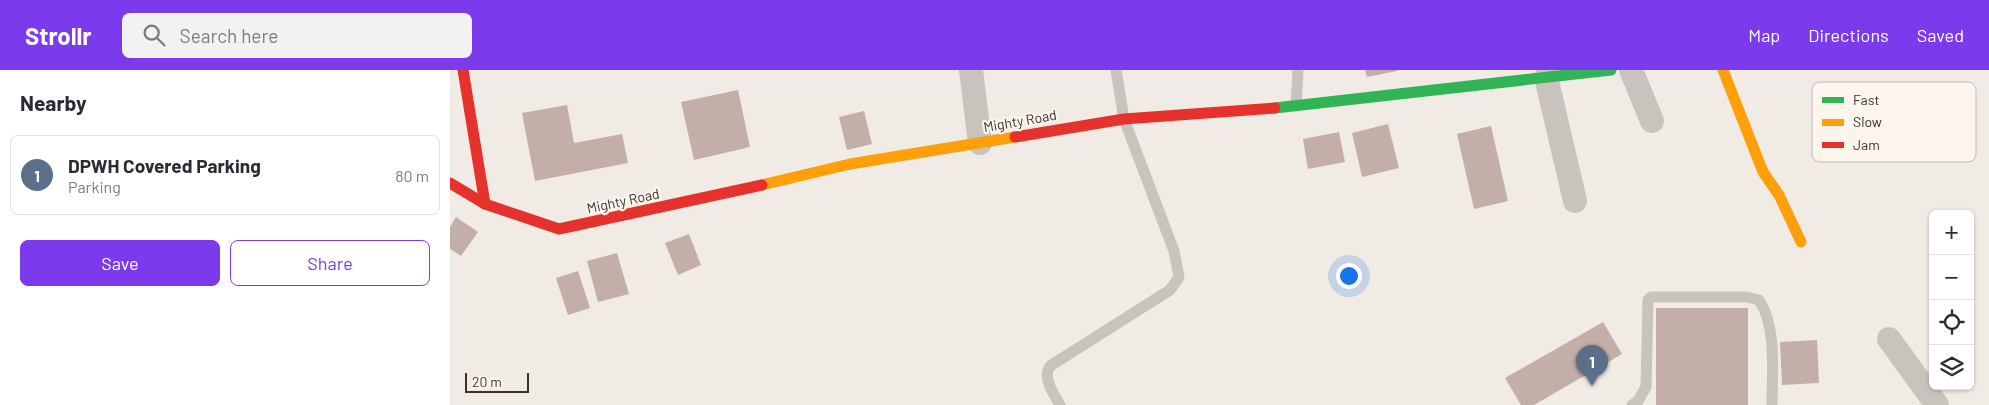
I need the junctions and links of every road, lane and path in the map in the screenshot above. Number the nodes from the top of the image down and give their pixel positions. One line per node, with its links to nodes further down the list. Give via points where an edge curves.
1 (463, 70): 15 (street)
2 (970, 70): 12 (street)
3 (1116, 70): 10 (lane)
4 (1298, 70): 9 (lane)
5 (1611, 70): 8 (street, Mighty Road)
6 (1631, 70): 11 (street)
7 (1723, 70): 16 (street, via 1763,172 1779,195)
8 (1546, 77): 9 (street, Mighty Road); 14 (street)
9 (1296, 106): 10 (street, Mighty Road)
10 (1124, 119): 12 (street, Mighty Road); 18 (lane, via 1174,251 1178,276 1170,290 1050,366 1047,377)
11 (1652, 121)
12 (980, 143): 15 (street, Mighty Road, via 850,164 559,229)
13 (450, 183): 15 (street, Mighty Road)
14 (1576, 200)
15 (485, 204)
16 (1801, 242)
17 (1889, 339): 21 (street)
18 (1060, 405)
19 (1632, 405): 20 (lane, via 1646,387 1648,300 1651,297 1746,296 1759,300 1766,310 1770,327)
20 (1772, 405)
21 (1937, 405)

